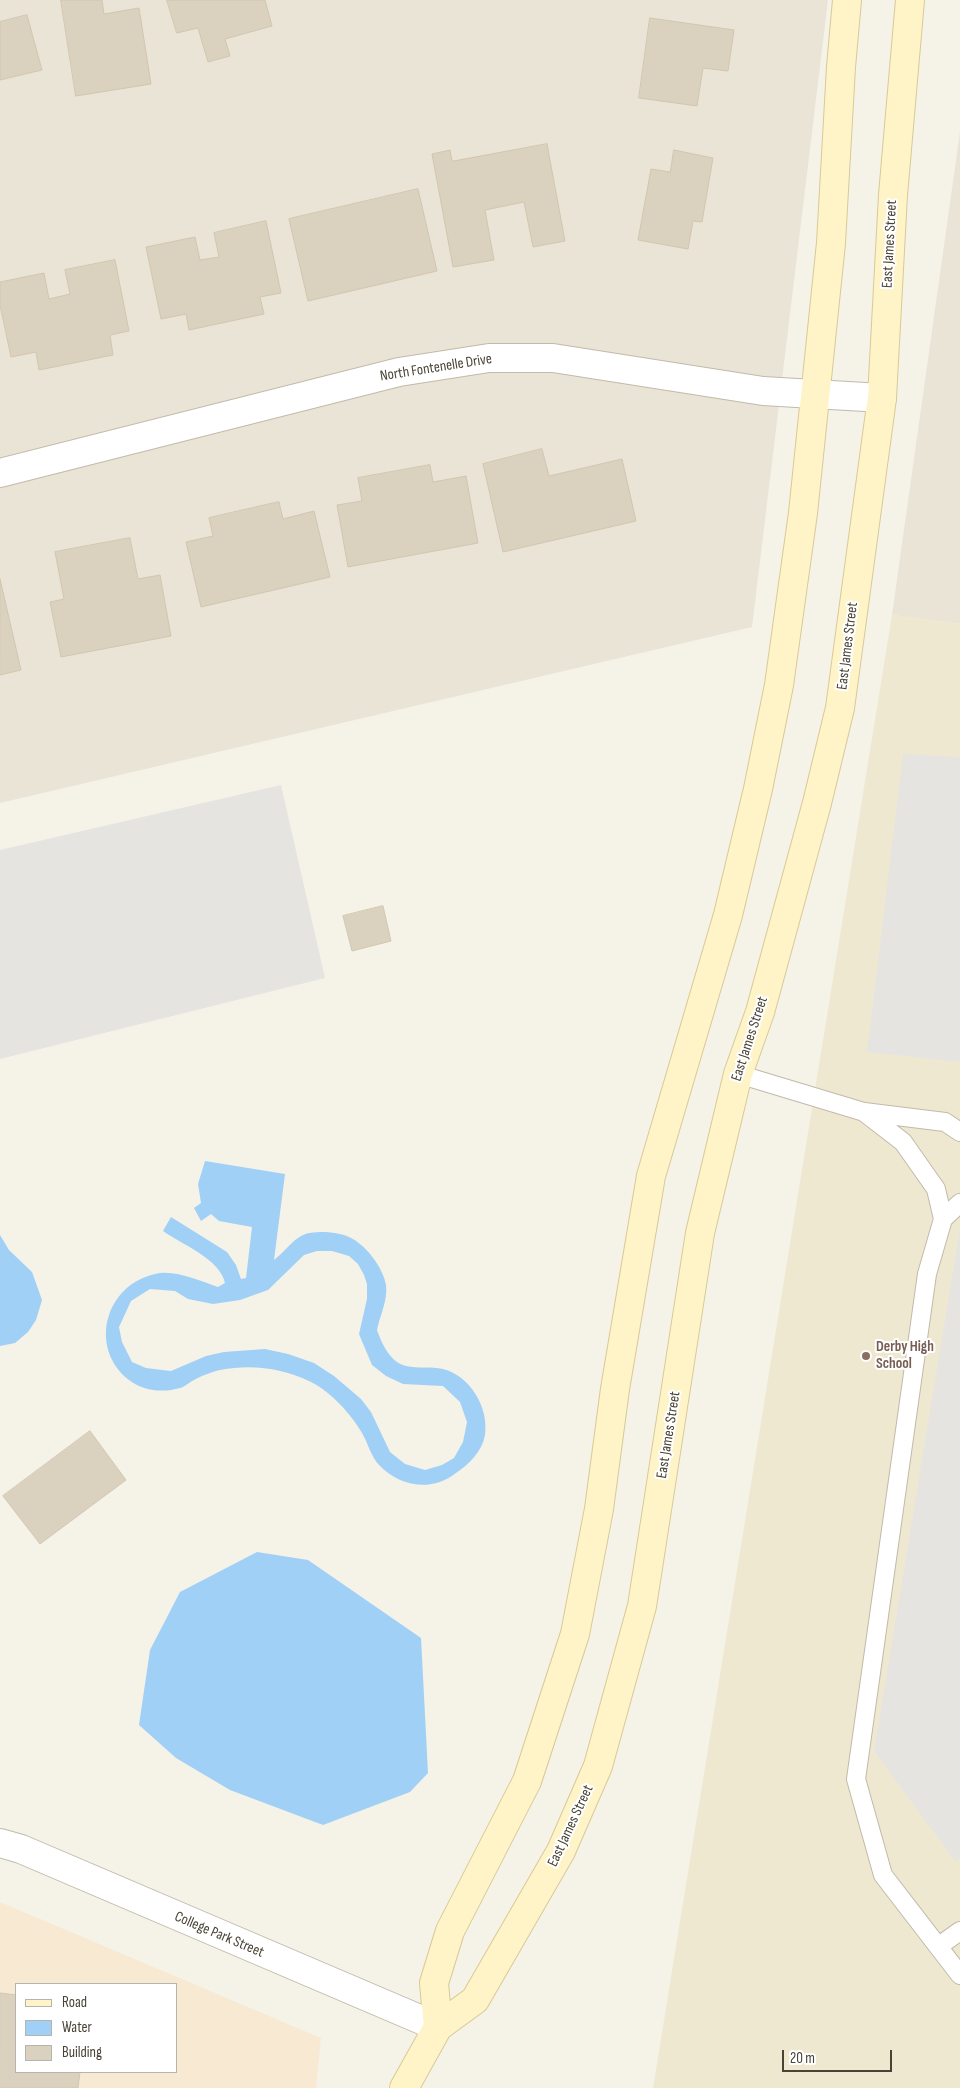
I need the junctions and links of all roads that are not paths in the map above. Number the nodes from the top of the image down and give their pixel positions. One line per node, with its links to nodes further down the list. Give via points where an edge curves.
1 (847, 0): 3 (street, via 831,243)
2 (910, 0): 4 (street, East James Street, via 893,195)
3 (815, 394): 4 (street, North Fontenelle Drive); 5 (street, North Fontenelle Drive, via 763,391 553,358 489,358 399,372); 16 (street, via 803,513 779,685 728,915 651,1176 615,1389 599,1509 575,1634 527,1781 450,1931 434,1983)
4 (882, 398): 6 (street, East James Street, via 840,708 760,1012)
5 (0, 473)
6 (738, 1074): 7 (lane); 16 (street, East James Street, via 700,1233 642,1606 598,1766 561,1851 475,2000)
7 (864, 1112): 8 (lane); 11 (lane, via 903,1142 936,1189)
8 (953, 1121): 9 (lane)
9 (960, 1132)
10 (960, 1203): 11 (lane)
11 (943, 1219): 14 (lane, via 927,1274 856,1779 883,1875)
12 (0, 1843): 16 (street, College Park Street)
13 (960, 1931): 14 (lane)
14 (939, 1946): 15 (lane)
15 (960, 1975)
16 (438, 2027): 17 (street, East James Street)
17 (404, 2088)

